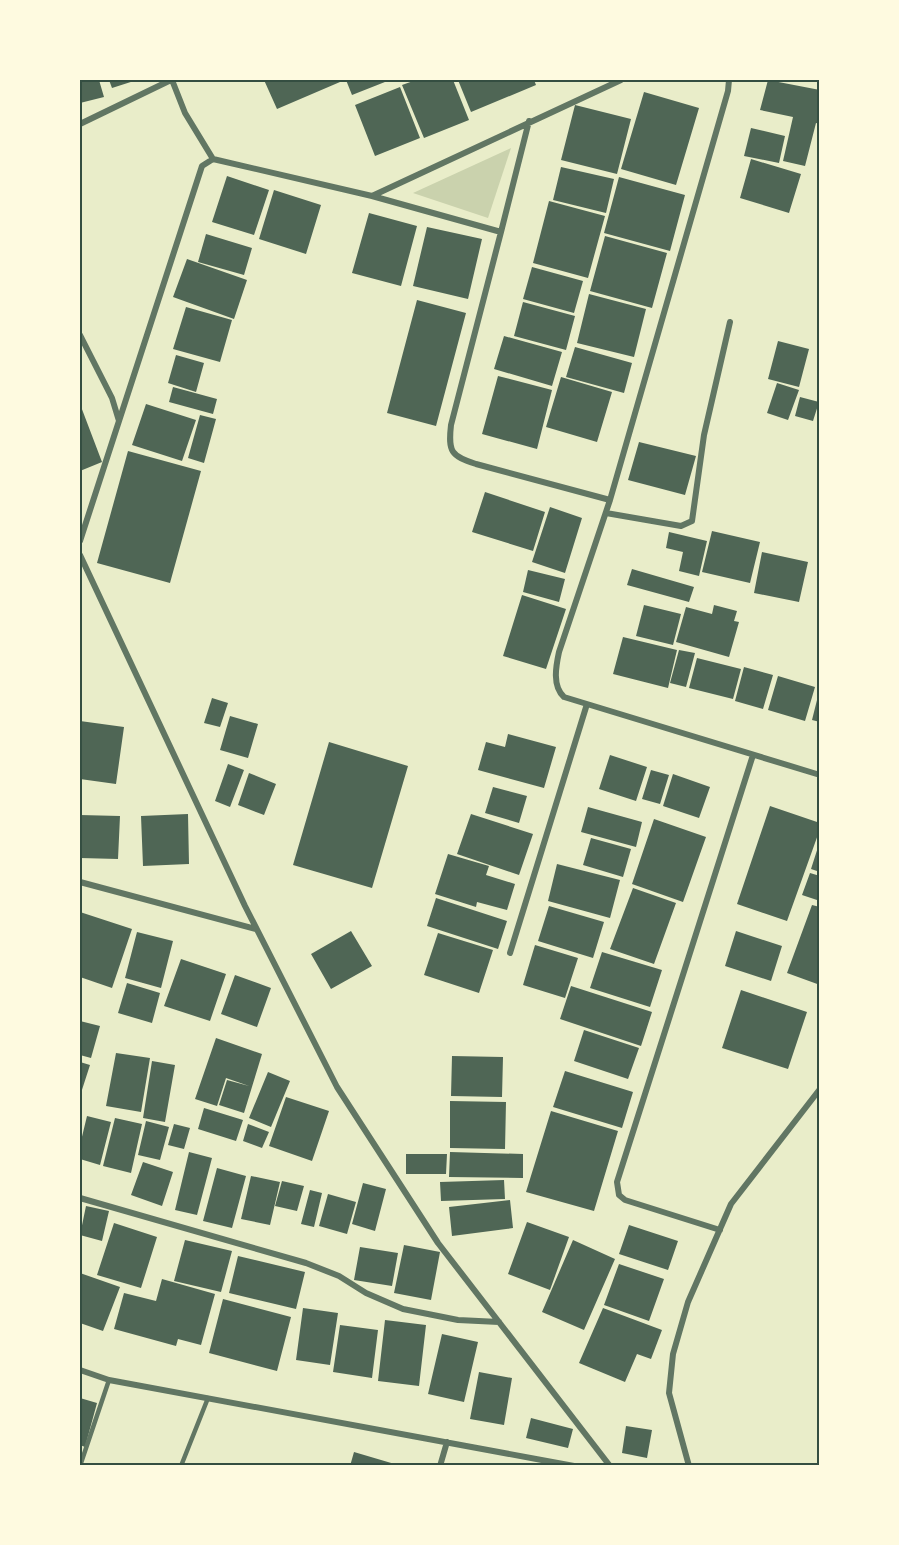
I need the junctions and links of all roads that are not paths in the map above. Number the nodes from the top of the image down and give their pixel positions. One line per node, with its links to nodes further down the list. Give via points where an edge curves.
1 (171, 80): 5 (street); 6 (street, via 185,114)
2 (621, 80): 4 (street)
3 (729, 80): 12 (street)
4 (529, 121): 7 (street); 8 (street)
5 (80, 124)
6 (213, 159): 7 (street); 11 (street, via 202,166)
7 (372, 196): 8 (street)
8 (501, 232): 12 (street, via 451,425 451,450 464,460)
9 (730, 322): 13 (street, via 704,435 692,521 681,526)
10 (80, 335): 11 (street, via 112,398)
11 (119, 421): 14 (street)
12 (610, 500): 13 (street)
13 (606, 513): 16 (street, via 556,664 559,693)
14 (80, 541)
15 (80, 555): 20 (street)
16 (587, 704): 17 (street); 21 (street)
17 (753, 755): 18 (street); 24 (street, via 617,1182 619,1195 625,1200)
18 (819, 776)
19 (80, 882): 20 (street)
20 (256, 929): 25 (street, via 337,1086 438,1243)
21 (510, 953)
22 (819, 1089): 24 (street, via 731,1204)
23 (80, 1198): 25 (street, via 306,1263 403,1309 458,1320)
24 (720, 1230): 35 (street, via 688,1302 669,1380)
25 (499, 1322): 34 (street)
26 (80, 1370): 27 (street)
27 (109, 1380): 28 (street); 30 (lane)
28 (208, 1398): 29 (street); 31 (lane)
29 (447, 1442): 32 (street); 33 (street)
30 (80, 1466)
31 (181, 1466)
32 (440, 1466)
33 (574, 1466)
34 (610, 1466)
35 (689, 1466)

